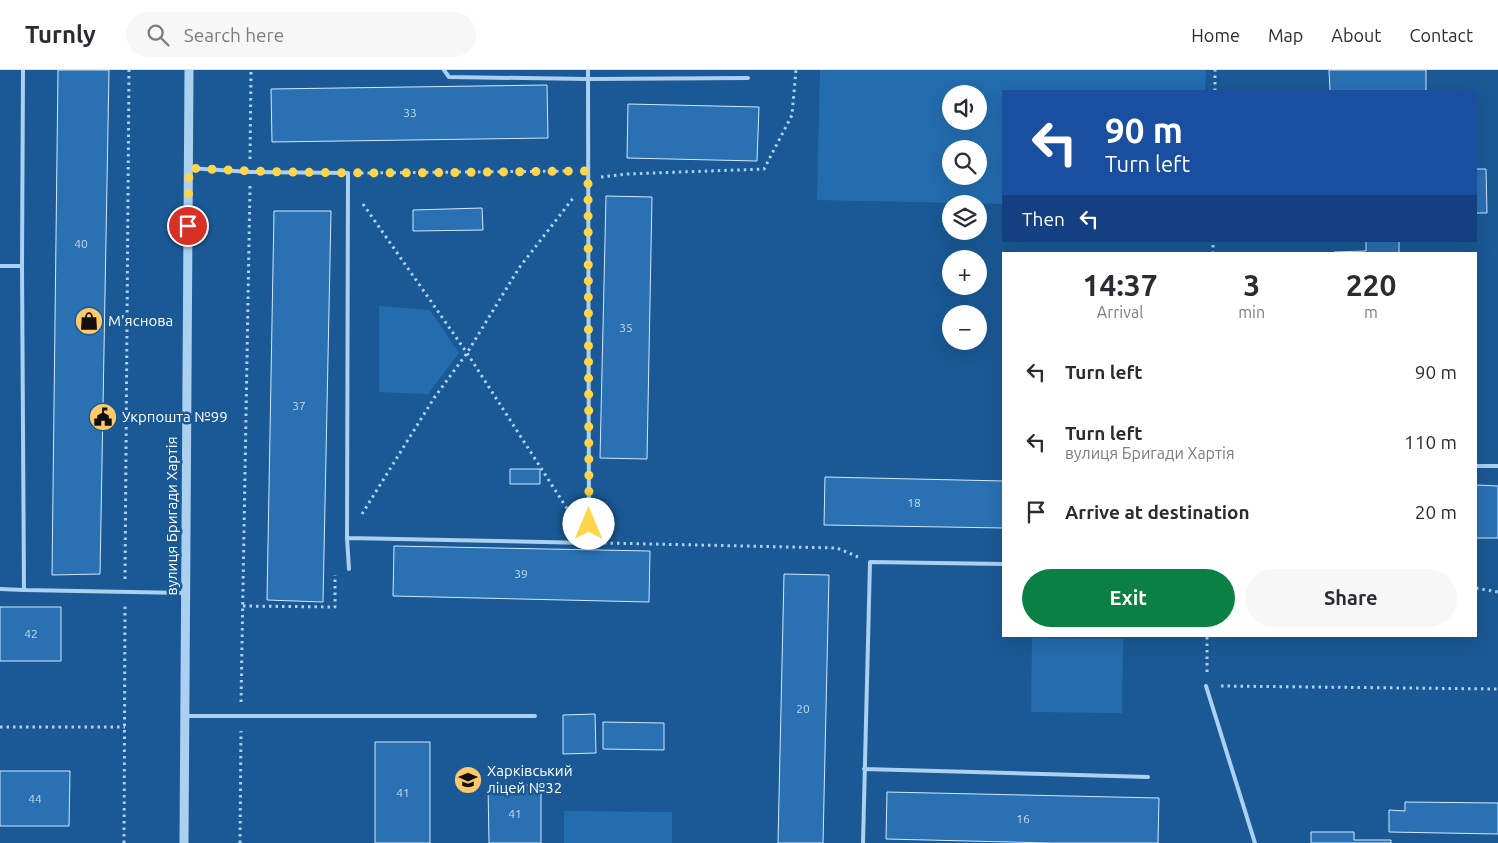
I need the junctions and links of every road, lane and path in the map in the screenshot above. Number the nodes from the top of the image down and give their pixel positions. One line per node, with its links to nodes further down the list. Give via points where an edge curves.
1 (23, 70): 19 (lane)
2 (129, 70): 32 (path)
3 (189, 70): 12 (street, вулиця Бригади Хартія)
4 (250, 70): 14 (path)
5 (444, 70): 9 (lane, via 449,77)
6 (588, 70): 9 (lane)
7 (796, 70): 16 (path, via 792,115 764,169 628,174)
8 (1215, 70): 11 (path)
9 (588, 78): 10 (lane); 13 (lane)
10 (748, 78)
11 (1215, 90)
12 (189, 168): 14 (lane); 34 (street, вулиця Бригади Хартія)
13 (588, 171): 15 (path); 16 (lane)
14 (250, 172): 15 (lane); 35 (path)
15 (348, 173): 23 (lane)
16 (588, 179): 20 (path, via 519,268); 24 (lane)
17 (374, 220): 20 (path)
18 (0, 266): 19 (lane)
19 (22, 266): 31 (lane)
20 (467, 353): 23 (path, via 434,398); 24 (path)
21 (1477, 466): 22 (lane)
22 (1498, 466)
23 (348, 538): 24 (lane); 27 (lane)
24 (589, 543): 25 (path, via 837,548)
25 (870, 562): 26 (lane); 44 (lane)
26 (1002, 564)
27 (349, 569)
28 (335, 570): 35 (path, via 335,607)
29 (1477, 588): 33 (path)
30 (0, 590): 31 (lane)
31 (24, 590): 32 (lane)
32 (125, 592): 34 (lane); 43 (path)
33 (1498, 592)
34 (185, 593): 39 (street, вулиця Бригади Хартія)
35 (242, 606): 40 (path)
36 (1207, 637): 37 (path)
37 (1206, 686): 38 (path); 50 (lane)
38 (1498, 689)
39 (185, 716): 40 (lane); 47 (street, вулиця Бригади Хартія)
40 (241, 716): 41 (lane); 48 (path)
41 (536, 716)
42 (0, 727): 43 (path)
43 (125, 727): 46 (path)
44 (864, 769): 45 (lane); 49 (lane)
45 (1148, 777)
46 (124, 843)
47 (184, 843)
48 (240, 843)
49 (863, 843)
50 (1255, 843)

